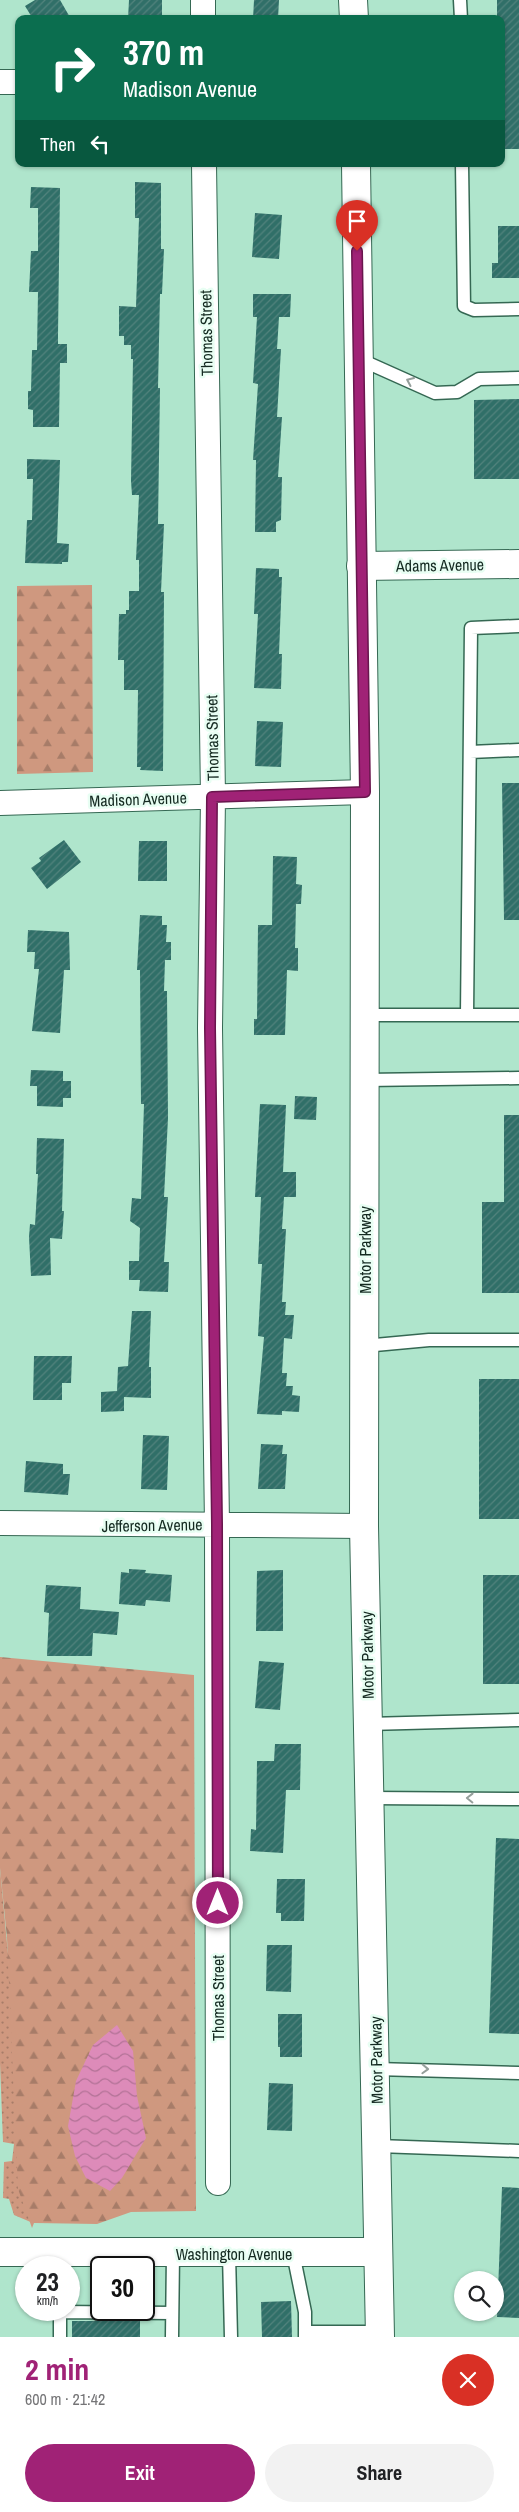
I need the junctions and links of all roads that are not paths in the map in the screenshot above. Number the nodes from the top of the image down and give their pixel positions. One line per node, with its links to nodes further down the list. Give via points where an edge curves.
1 (204, 0): 4 (street)
2 (354, 0): 5 (main road)
3 (460, 0): 6 (lane)
4 (203, 15)
5 (354, 15)
6 (461, 15)
7 (0, 82): 8 (street)
8 (15, 82)
9 (204, 167): 21 (street, Thomas Street)
10 (356, 167): 13 (main road, Motor Parkway)
11 (462, 167): 12 (lane, via 464,306 474,310)
12 (519, 309)
13 (359, 359): 14 (lane, one-way to 13, via 479,379 456,392 435,393); 16 (main road, Motor Parkway)
14 (519, 378)
15 (519, 564): 16 (main road, Adams Avenue)
16 (361, 566): 20 (main road, Motor Parkway)
17 (519, 626): 19 (lane, via 471,628)
18 (519, 750): 19 (lane)
19 (470, 752): 24 (lane)
20 (365, 792): 21 (street, Madison Avenue); 23 (main road, Motor Parkway)
21 (212, 797): 22 (street, Madison Avenue); 31 (street, Thomas Street, via 210,1028)
22 (0, 803)
23 (365, 1015): 24 (lane); 27 (main road, Motor Parkway)
24 (467, 1015): 25 (lane)
25 (519, 1015)
26 (519, 1078): 27 (lane)
27 (365, 1080): 29 (main road, Motor Parkway)
28 (519, 1340): 29 (lane, via 429,1340)
29 (364, 1346): 32 (main road, Motor Parkway)
30 (0, 1523): 31 (street, Jefferson Avenue, via 95,1526)
31 (217, 1524): 32 (street, Jefferson Avenue); 41 (street, Thomas Street)
32 (364, 1526): 34 (main road, Motor Parkway)
33 (519, 1720): 34 (lane)
34 (368, 1724): 35 (main road, Motor Parkway)
35 (370, 1798): 36 (lane, one-way to 35); 37 (main road, Motor Parkway)
36 (519, 1799)
37 (376, 2069): 38 (lane, one-way to 38); 39 (main road, Motor Parkway)
38 (519, 2073)
39 (378, 2146): 40 (lane); 43 (main road, Motor Parkway)
40 (519, 2151)
41 (218, 2183)
42 (0, 2252): 45 (main road, Washington Avenue)
43 (378, 2252): 44 (main road, Washington Avenue); 49 (main road, Motor Parkway)
44 (293, 2253): 46 (main road, Washington Avenue); 48 (lane, via 305,2312)
45 (174, 2254): 46 (main road, Washington Avenue); 47 (lane)
46 (229, 2254): 52 (lane)
47 (172, 2313): 50 (lane, via 60,2312); 51 (lane)
48 (305, 2334): 49 (lane)
49 (380, 2335)
50 (60, 2337)
51 (172, 2337)
52 (231, 2337)

